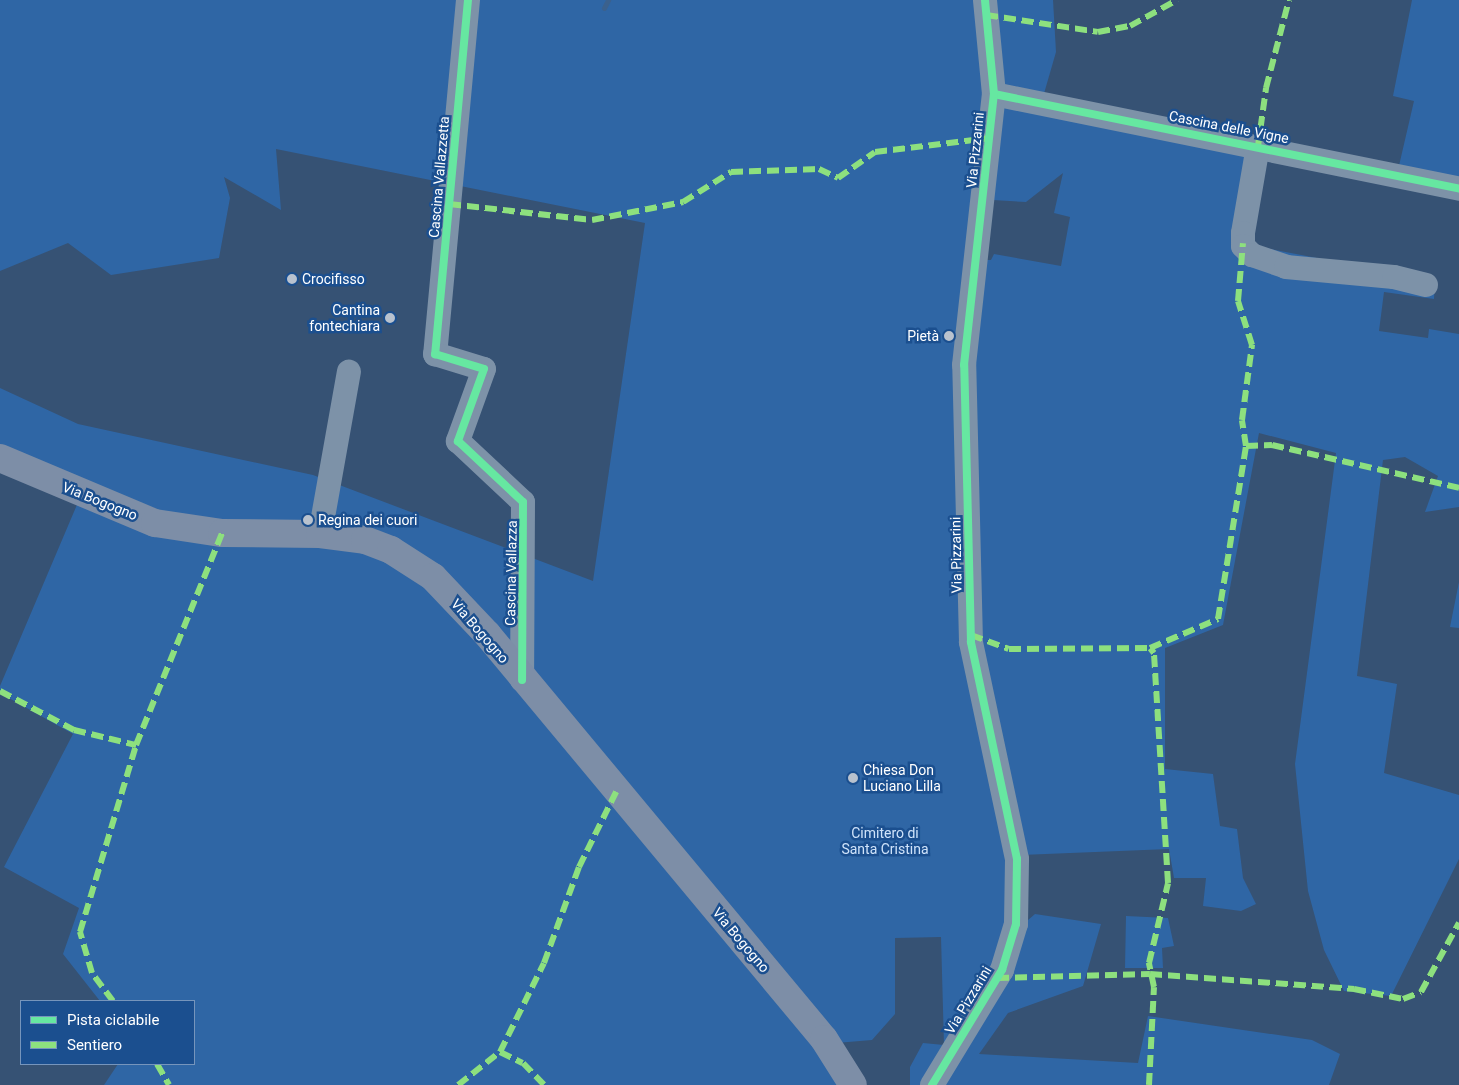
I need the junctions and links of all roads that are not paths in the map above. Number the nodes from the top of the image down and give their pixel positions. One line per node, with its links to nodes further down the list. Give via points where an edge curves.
1 (468, 0): 7 (street, Cascina Vallazzetta)
2 (985, 0): 3 (street, Via Pizzarini)
3 (994, 94): 4 (street, Cascina delle Vigne); 13 (street, Via Pizzarini, via 964,365 971,642 1017,859 1016,924 1002,970)
4 (1258, 146): 5 (street, Cascina delle Vigne); 6 (street, via 1243,233 1243,246 1252,255 1286,267 1394,277)
5 (1459, 189)
6 (1426, 285)
7 (436, 355): 11 (street, Cascina Vallazza, via 484,369 458,441 523,502)
8 (348, 372): 10 (street)
9 (0, 458): 10 (main road, Via Bogogno, via 154,523 222,533)
10 (320, 534): 11 (main road, Via Bogogno, via 365,540 391,550 433,577)
11 (522, 680): 12 (main road, Via Bogogno, via 824,1039)
12 (854, 1085)
13 (932, 1085)

